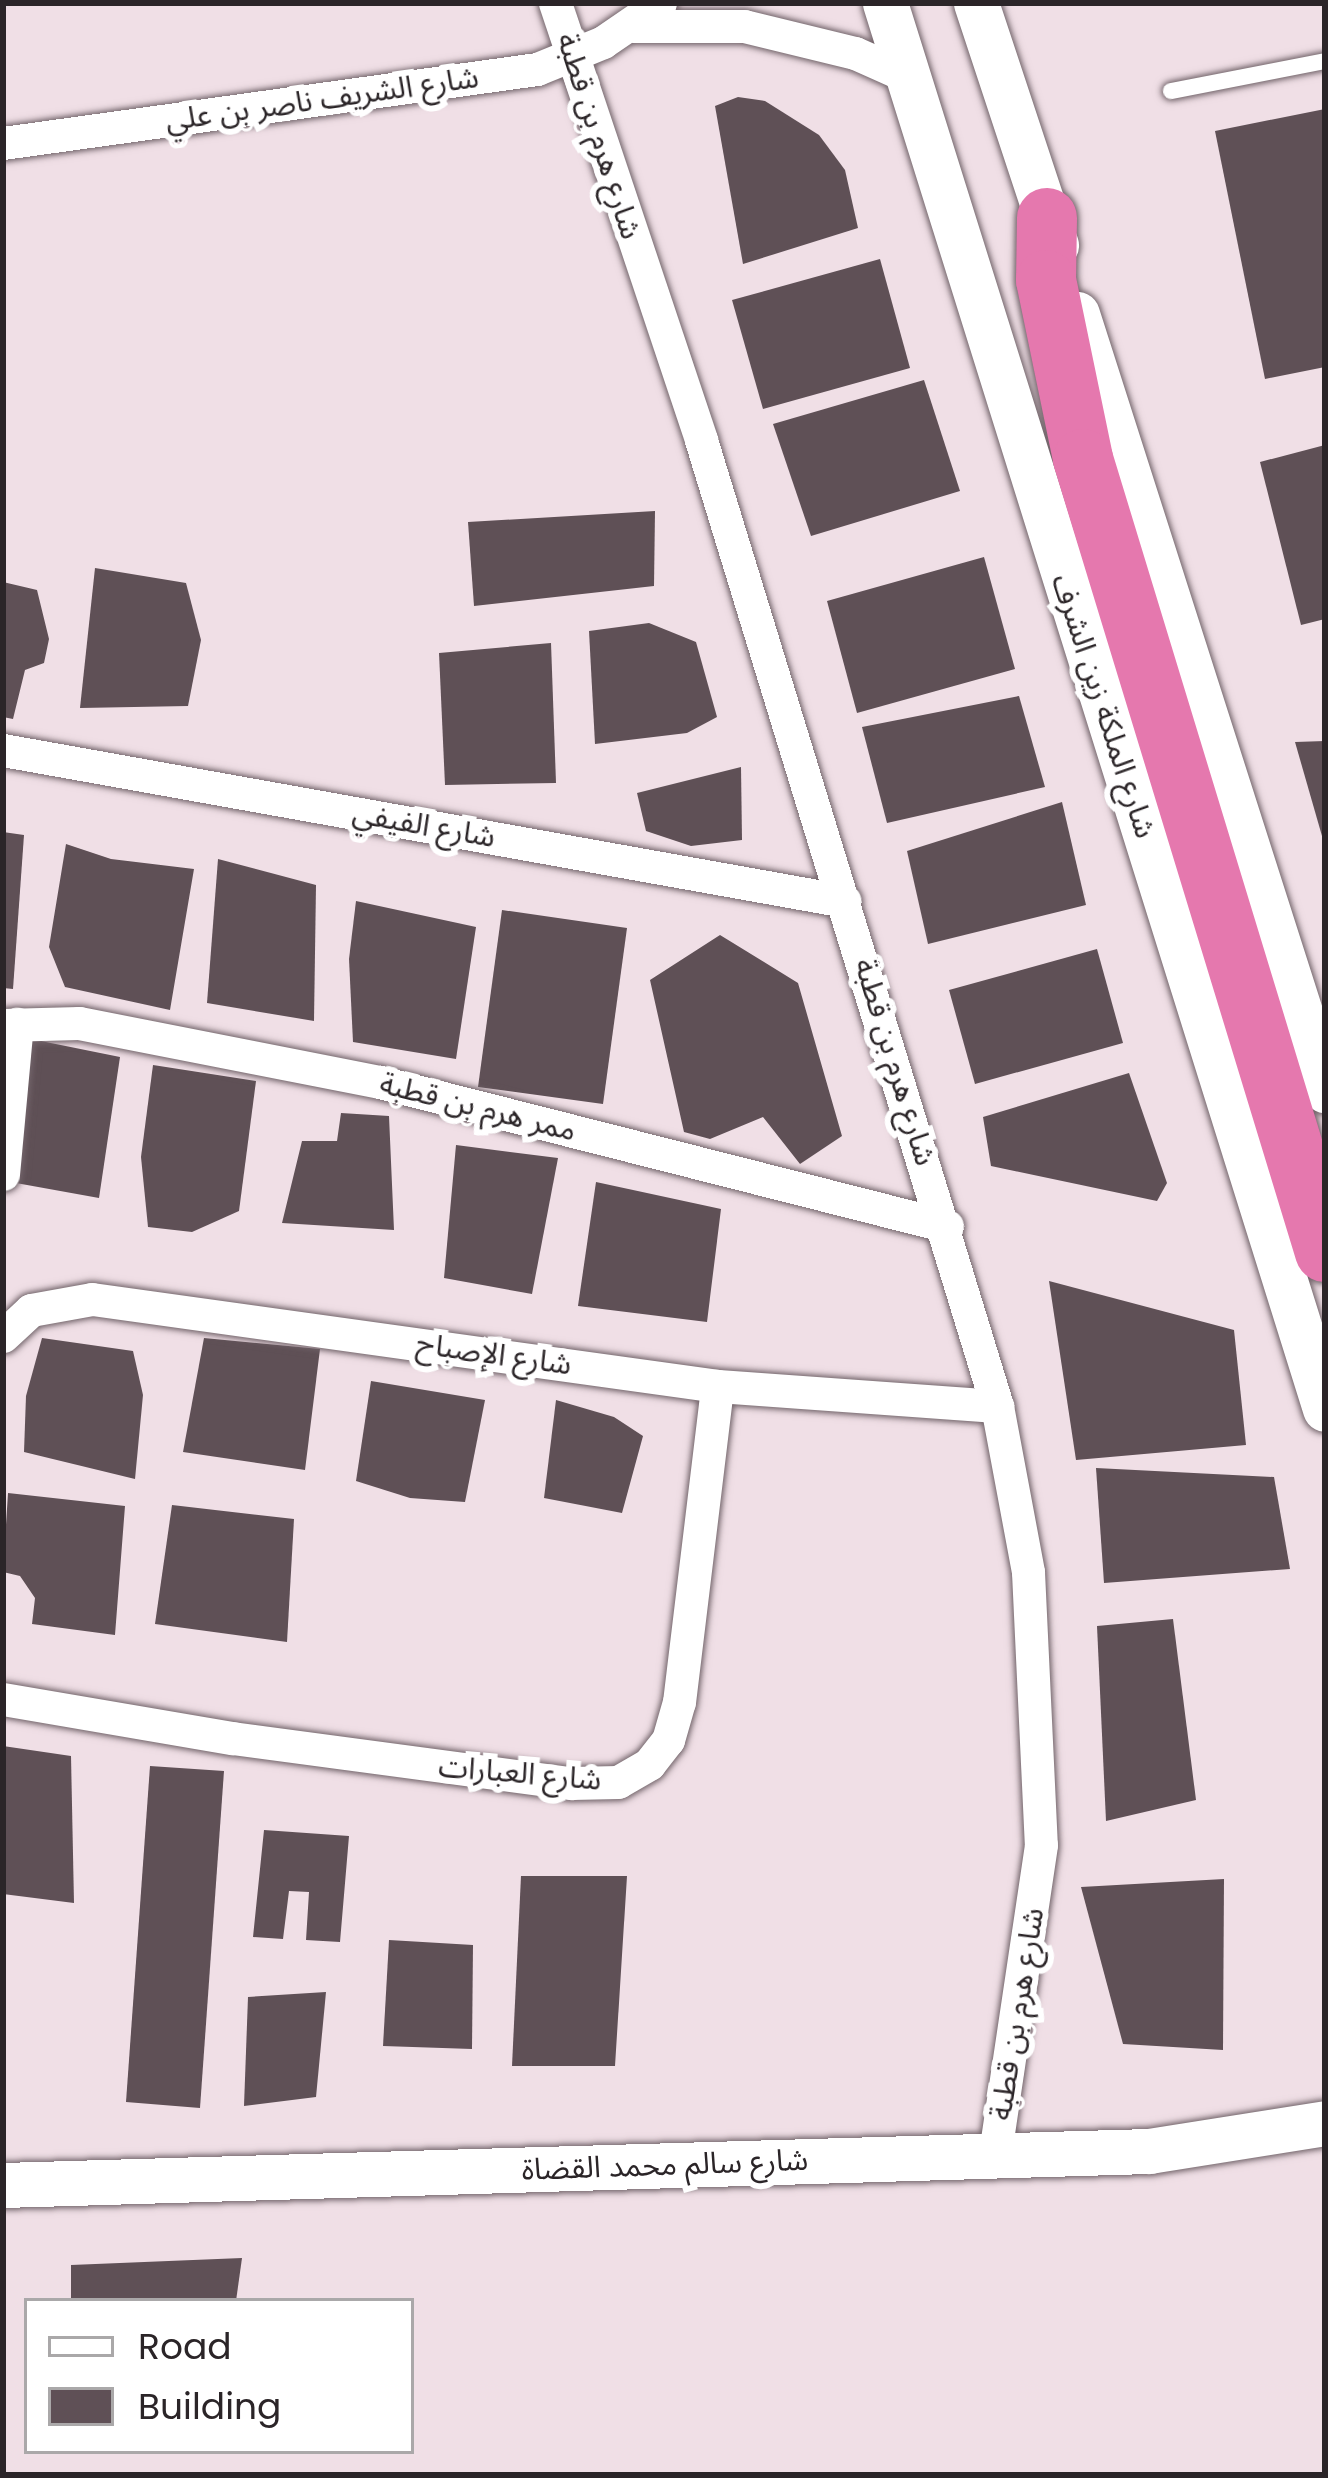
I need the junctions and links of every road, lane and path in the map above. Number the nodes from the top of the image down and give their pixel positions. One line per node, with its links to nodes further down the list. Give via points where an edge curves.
1 (555, 3): 6 (street, شارع هرم بن قطبة)
2 (660, 3): 5 (street, شارع الشريف ناصر بن علي)
3 (885, 3): 8 (main road, شارع الملكة زين الشرف)
4 (976, 3): 11 (main road)
5 (633, 26): 6 (street, شارع الشريف ناصر بن علي); 8 (street, شارع الشريف ناصر بن علي, via 744,26)
6 (572, 58): 10 (street, شارع الشريف ناصر بن علي, via 501,75); 13 (street, شارع هرم بن قطبة)
7 (1325, 61): 9 (lane)
8 (907, 76): 22 (main road, شارع الملكة زين الشرف)
9 (1171, 91)
10 (3, 143)
11 (1047, 218): 15 (main road); 18 (highway, via 1046,280 1083,459)
12 (3, 750): 13 (street, شارع الفيفي)
13 (845, 902): 17 (street, شارع هرم بن قطبة)
14 (10, 1024): 16 (street); 17 (street, ممر هرم بن قطبة, via 79,1023 380,1082)
15 (1325, 1090)
16 (3, 1174)
17 (946, 1226): 21 (street, شارع هرم بن قطبة)
18 (1325, 1252)
19 (3, 1336): 20 (street, شارع الإصباح, via 32,1310 92,1299)
20 (717, 1386): 21 (street, شارع الإصباح); 23 (street, شارع العبارات, via 679,1702 668,1740 649,1764 617,1781 571,1783 232,1738)
21 (997, 1406): 25 (street, شارع هرم بن قطبة, via 1028,1572 1041,1845)
22 (1325, 1409)
23 (3, 1699)
24 (1325, 2123): 25 (main road, شارع سالم محمد القضاة, via 1149,2151)
25 (995, 2153): 26 (main road, شارع سالم محمد القضاة)
26 (3, 2185)

